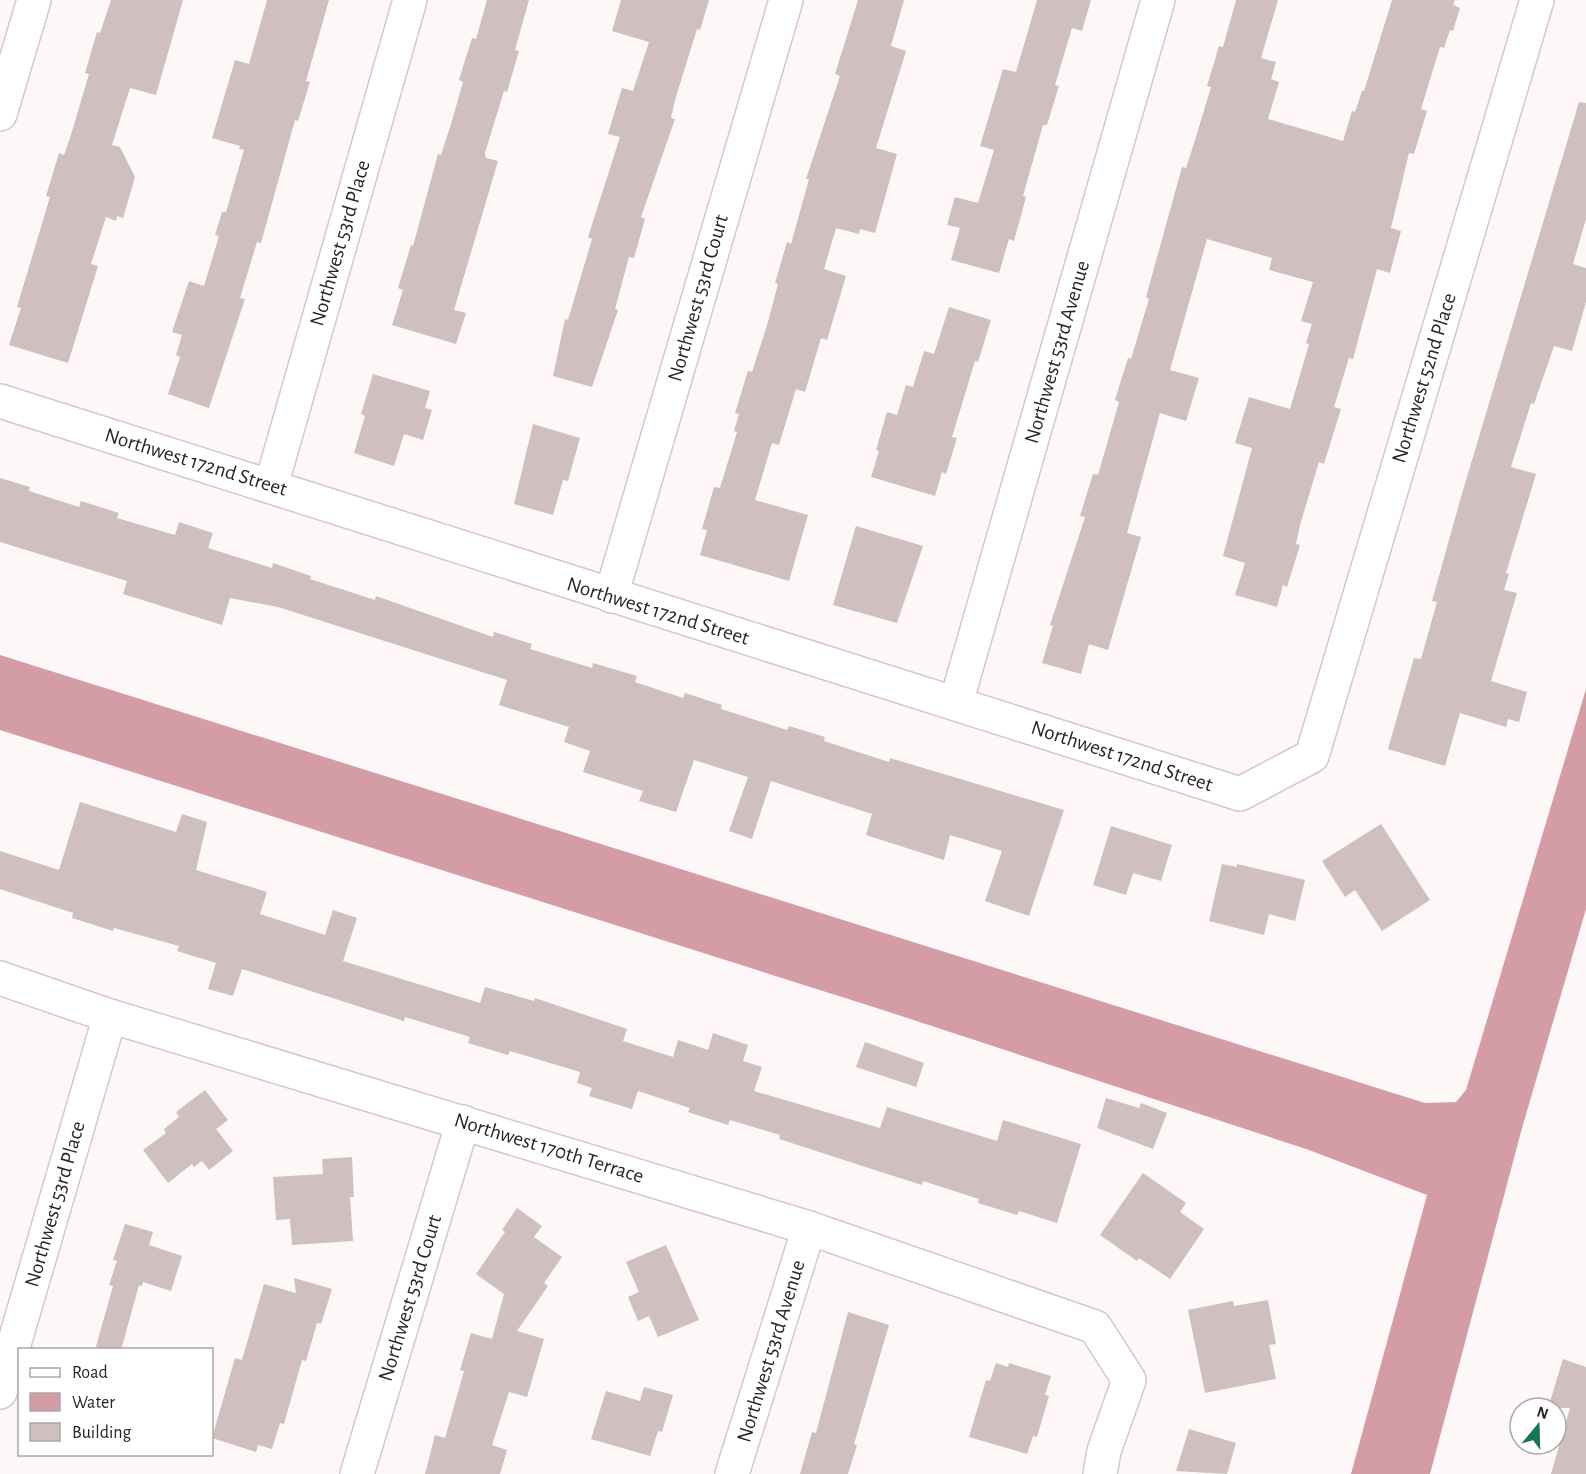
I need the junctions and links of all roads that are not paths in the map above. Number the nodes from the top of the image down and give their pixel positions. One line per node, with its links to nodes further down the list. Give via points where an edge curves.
1 (34, 0): 6 (street)
2 (410, 0): 8 (street, Northwest 53rd Place)
3 (786, 0): 9 (street, Northwest 53rd Court)
4 (1158, 0): 10 (street, Northwest 53rd Avenue)
5 (1537, 0): 11 (street, Northwest 52nd Place)
6 (0, 114)
7 (0, 402): 8 (street, Northwest 172nd Street)
8 (271, 486): 9 (street, Northwest 172nd Street)
9 (611, 596): 10 (street, Northwest 172nd Street)
10 (956, 703): 11 (street, Northwest 172nd Street, via 1240,794)
11 (1312, 756)
12 (0, 978): 13 (street, Northwest 170th Terrace)
13 (110, 1016): 14 (street, Northwest 170th Terrace); 16 (street, Northwest 53rd Place)
14 (463, 1122): 15 (street, Northwest 170th Terrace); 17 (street, Northwest 53rd Court)
15 (809, 1228): 18 (street, Northwest 53rd Avenue); 19 (street, Northwest 170th Terrace, via 1095,1327 1129,1380)
16 (0, 1392)
17 (357, 1474)
18 (732, 1474)
19 (1100, 1474)

